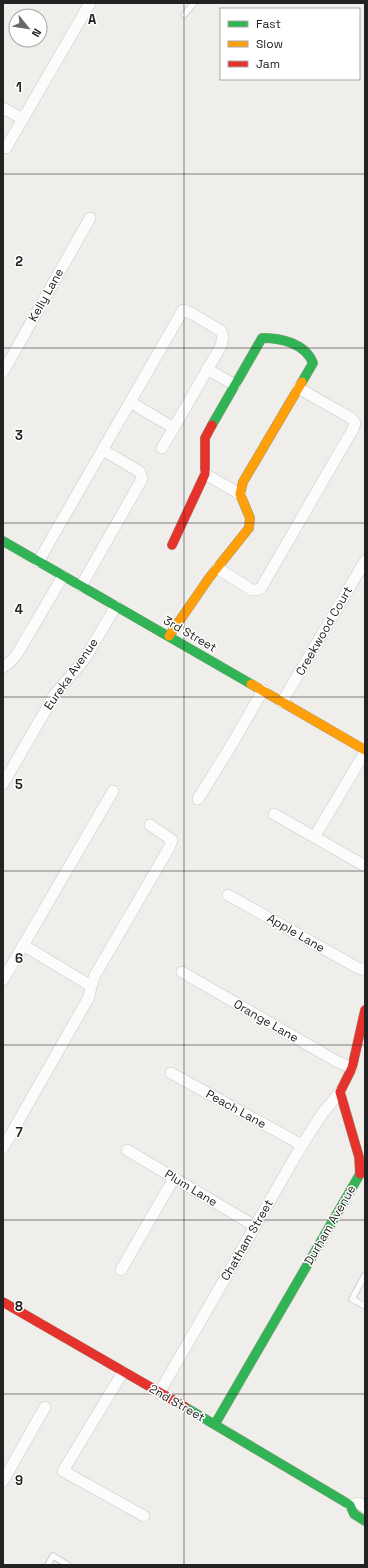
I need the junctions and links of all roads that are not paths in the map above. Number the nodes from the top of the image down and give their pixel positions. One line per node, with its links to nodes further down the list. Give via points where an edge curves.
1 (90, 3): 5 (street)
2 (194, 3): 3 (lane)
3 (184, 15)
4 (3, 108): 5 (street)
5 (23, 119): 6 (street)
6 (6, 148)
7 (90, 218): 9 (street, Kelly Lane)
8 (207, 369): 10 (street); 12 (street, via 221,346 221,331 183,310); 13 (street)
9 (3, 372)
10 (235, 386): 11 (street, via 262,338 274,337 295,344 309,354 313,363); 16 (street, via 205,438)
11 (298, 388): 17 (street, via 243,482); 22 (street, via 351,418 355,423 353,429 261,588 252,590)
12 (130, 402): 13 (street); 15 (street)
13 (174, 428): 14 (street)
14 (162, 448)
15 (103, 450): 21 (street); 24 (street, via 140,472 142,479)
16 (205, 474): 17 (street); 19 (street)
17 (240, 494): 22 (street, via 250,518 248,528)
18 (3, 541): 21 (street, 3rd Street)
19 (172, 544)
20 (365, 561): 29 (street, Creekwood Court)
21 (38, 562): 23 (street, 3rd Street)
22 (217, 568): 26 (street)
23 (63, 576): 24 (street, 3rd Street); 27 (street, via 17,654)
24 (80, 586): 25 (street, 3rd Street)
25 (116, 606): 26 (street, 3rd Street); 31 (street, Eureka Avenue, via 84,660 55,694)
26 (169, 636): 28 (street, 3rd Street)
27 (3, 667)
28 (263, 690): 29 (street, 3rd Street); 33 (street)
29 (282, 702): 30 (street, 3rd Street)
30 (365, 751): 36 (street)
31 (3, 784)
32 (113, 791): 39 (street)
33 (198, 799)
34 (274, 814): 36 (street)
35 (150, 825): 43 (street, via 172,840)
36 (315, 836): 37 (street)
37 (365, 866)
38 (228, 895): 40 (street, Apple Lane)
39 (23, 945): 42 (street); 43 (street)
40 (365, 970)
41 (182, 972): 45 (street, Orange Lane)
42 (3, 980)
43 (91, 986): 49 (street, via 90,997)
44 (365, 1010): 45 (street)
45 (352, 1068): 47 (street)
46 (171, 1073): 48 (street, Peach Lane)
47 (340, 1092): 48 (street, Chatham Street); 60 (street, Durham Avenue, via 359,1157 360,1173)
48 (302, 1145): 52 (street, Chatham Street)
49 (3, 1148)
50 (127, 1150): 51 (street, Plum Lane)
51 (174, 1178): 52 (street, Plum Lane); 53 (street)
52 (255, 1226): 58 (street, Chatham Street)
53 (121, 1270)
54 (365, 1275): 56 (lane, via 352,1299)
55 (3, 1302): 57 (street, 2nd Street)
56 (365, 1306)
57 (123, 1372): 58 (street, 2nd Street); 64 (street, via 63,1471)
58 (159, 1393): 60 (street, 2nd Street)
59 (45, 1407): 61 (street)
60 (215, 1424): 62 (street, 2nd Street)
61 (3, 1482)
62 (350, 1505): 63 (street, 2nd Street, via 359,1504); 65 (street, 2nd Street, via 354,1514)
63 (365, 1507)
64 (144, 1516)
65 (365, 1521)
66 (48, 1565): 67 (lane, via 53,1556)
67 (68, 1565)

